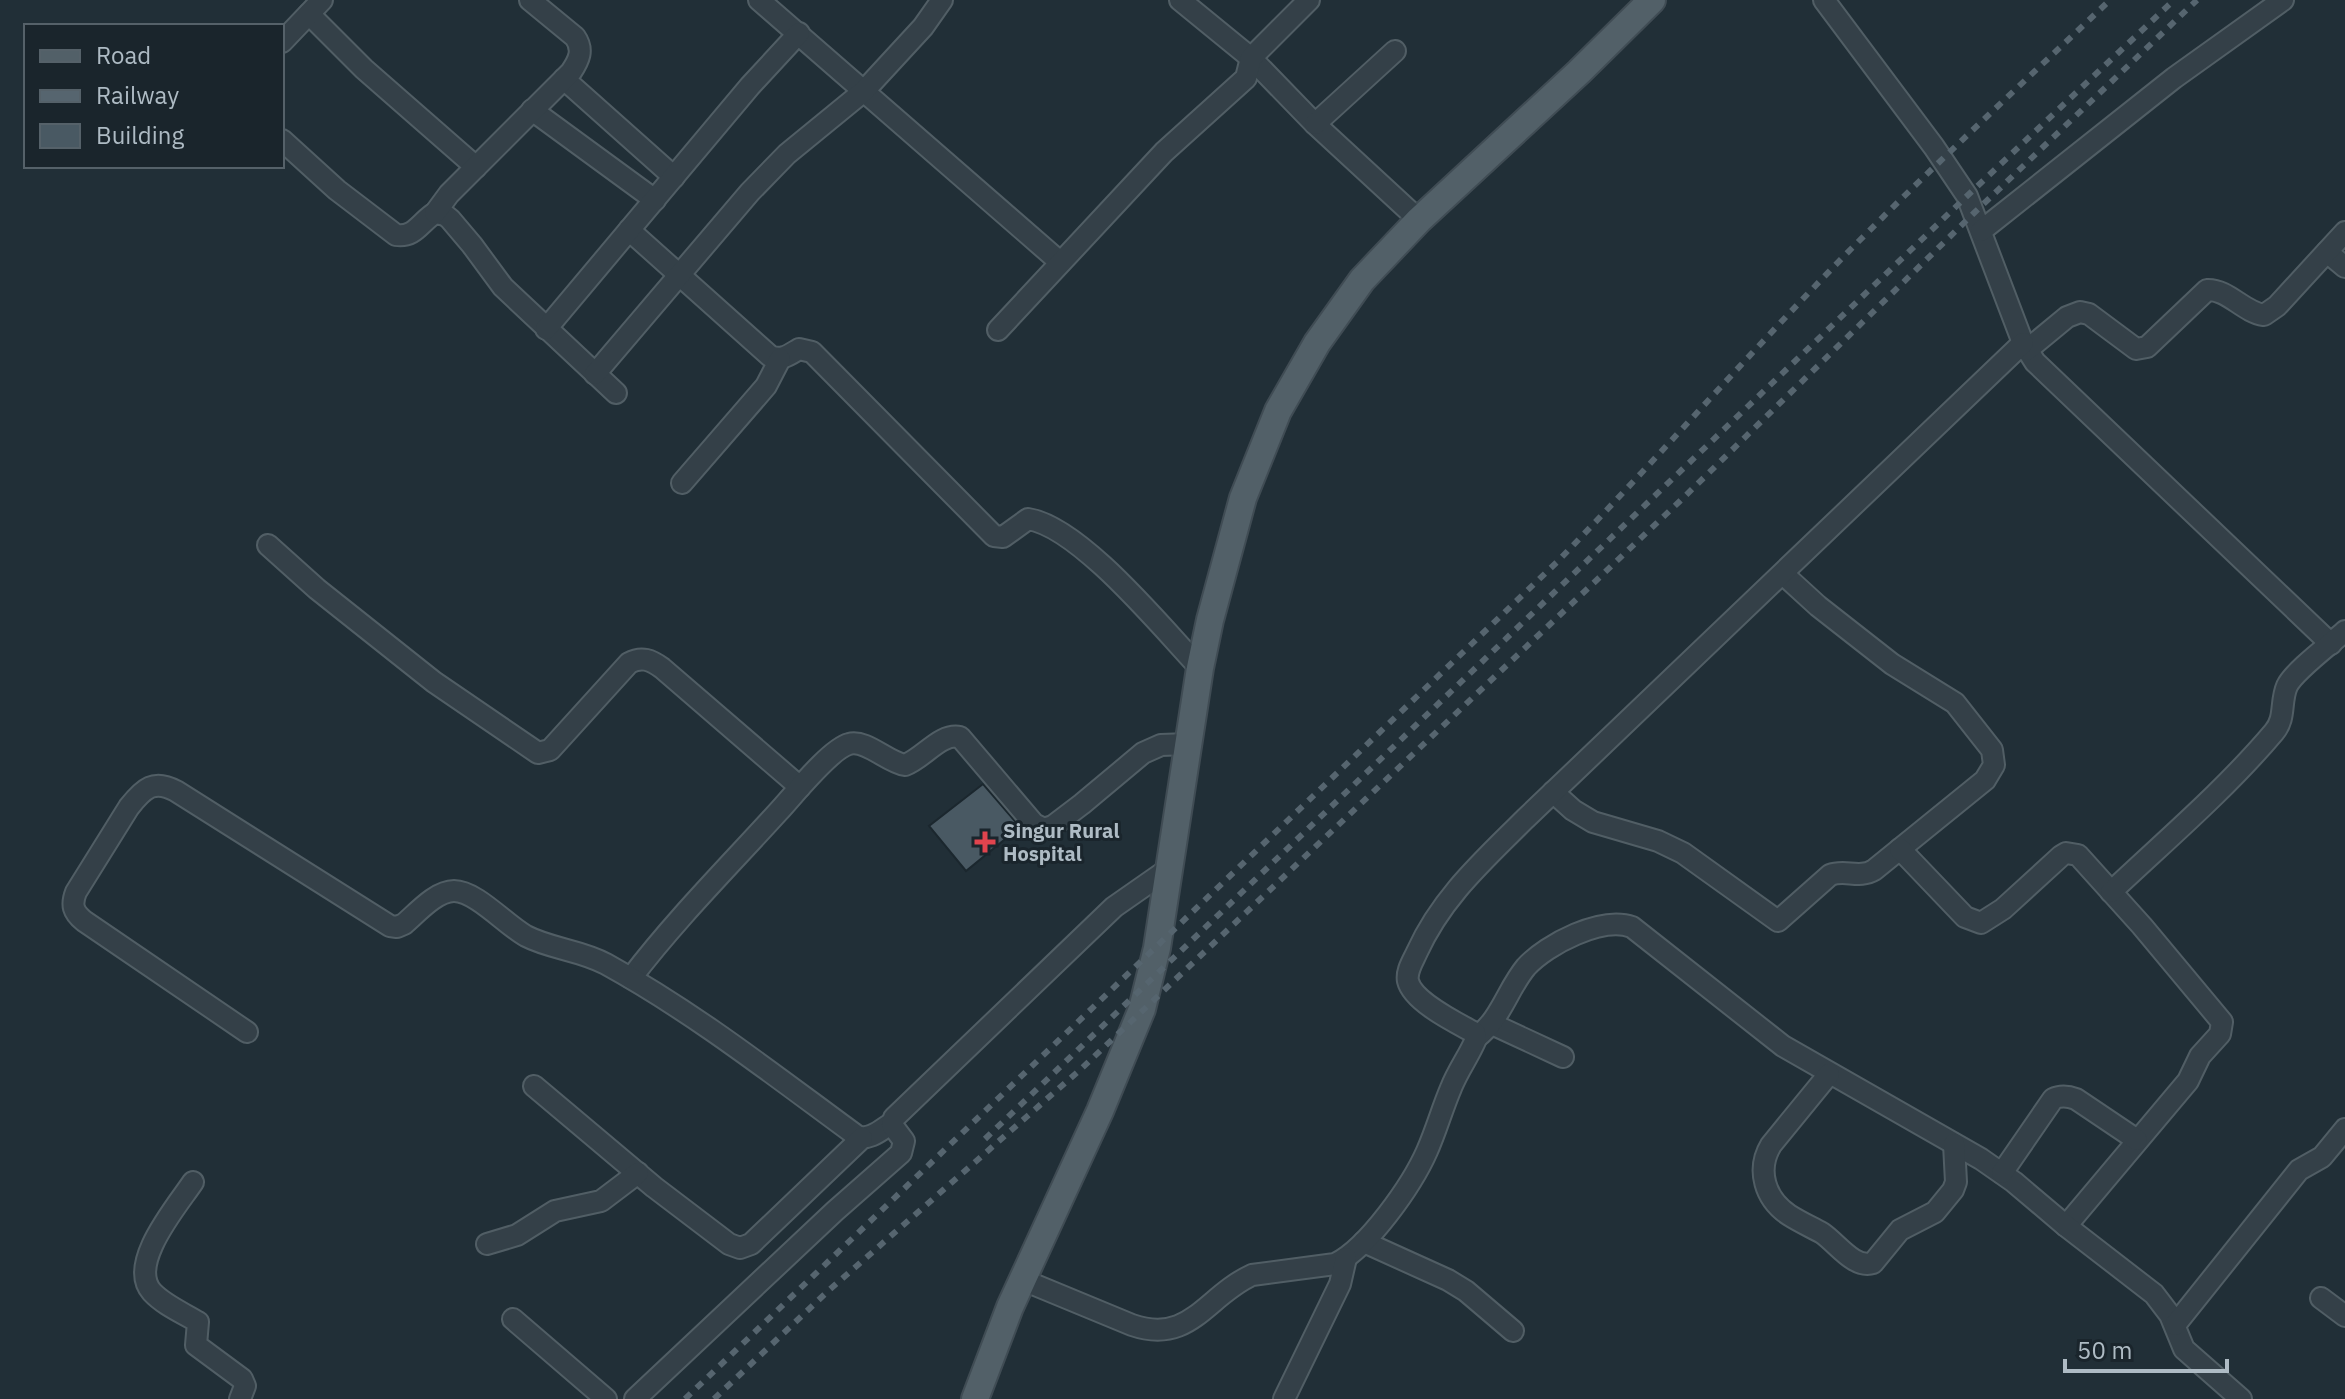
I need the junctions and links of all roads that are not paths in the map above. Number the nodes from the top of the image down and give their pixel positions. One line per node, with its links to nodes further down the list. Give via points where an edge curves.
1 (530, 0): 14 (street, via 580,44 576,63)
2 (759, 0): 10 (street)
3 (942, 0): 15 (street)
4 (1180, 0): 13 (street)
5 (1309, 0): 13 (street)
6 (1652, 0): 23 (main road)
7 (1824, 0): 25 (street, via 1934,147 1967,196)
8 (2283, 0): 25 (street, via 2174,78)
9 (316, 7): 11 (street); 19 (street, via 364,69)
10 (799, 33): 15 (street); 20 (street)
11 (284, 40)
12 (1395, 51): 17 (street)
13 (1251, 58): 17 (street); 28 (street, via 1246,78 1164,152)
14 (564, 79): 16 (street); 20 (street)
15 (864, 91): 28 (street); 30 (street, via 768,173)
16 (532, 110): 19 (street); 21 (street)
17 (1315, 124): 23 (street)
18 (284, 142): 22 (street, via 396,235 412,233)
19 (476, 167): 22 (street)
20 (674, 177): 21 (street)
21 (655, 200): 24 (street)
22 (435, 213): 31 (street, via 450,219 503,287)
23 (1419, 220): 41 (main road, via 1347,298 1278,411 1232,531)
24 (629, 230): 30 (street); 31 (street)
25 (1981, 231): 33 (street)
26 (2345, 232): 27 (street)
27 (2327, 252): 29 (street); 33 (street, via 2264,315 2207,290 2142,349 2080,312)
28 (1060, 262): 32 (street)
29 (2345, 267)
30 (680, 274): 34 (street, via 770,356); 35 (street)
31 (546, 329): 35 (street)
32 (998, 330)
33 (2025, 346): 39 (street); 40 (street, via 2053,382)
34 (780, 359): 37 (street, via 770,381); 41 (street, via 799,349 812,352 994,536 1003,537 1028,519 1080,545)
35 (595, 374): 36 (street)
36 (616, 393)
37 (682, 483)
38 (268, 545): 43 (street, via 434,682 538,753 550,750 629,663 642,659 662,668)
39 (1783, 574): 44 (street); 45 (street, via 1892,664 1955,703 1992,750 1994,765 1985,780)
40 (2338, 637): 47 (street, via 2287,686 2275,731)
41 (1200, 668): 42 (main road)
42 (1188, 744): 43 (street, via 1161,745 1143,753 1048,829 1034,824 956,736 905,765 860,744 848,744); 46 (main road)
43 (800, 787): 48 (street, via 676,920)
44 (1553, 792): 45 (street, via 1593,822 1683,853 1778,921 1835,872 1869,874); 51 (street, via 1456,888 1410,967 1407,979 1419,997)
45 (1900, 849): 47 (street, via 1975,922 1987,921 2003,909 2066,853 2078,855)
46 (1167, 870): 55 (street, via 1114,907); 67 (main road, via 1142,1009)
47 (2111, 892): 58 (street, via 2223,1026 2188,1081)
48 (631, 978): 50 (street, via 593,958 528,937 462,892 445,892 404,924 390,926 176,791 152,785 129,807 76,892 74,911); 57 (street, via 694,1016)
49 (1492, 1024): 51 (street); 52 (street); 53 (street, via 1533,961 1582,932 1622,923 1641,932 1763,1032)
50 (247, 1032)
51 (1476, 1038): 64 (street, via 1421,1164)
52 (1563, 1057)
53 (1829, 1074): 59 (street); 59 (street, via 1771,1145 1763,1176 1781,1209 1860,1263 1873,1263 1900,1230 1929,1216 1947,1198 1956,1182)
54 (534, 1086): 60 (street)
55 (892, 1123): 57 (street); 75 (street, via 904,1141 901,1153)
56 (2344, 1133): 71 (street, via 2322,1157 2299,1170)
57 (862, 1138): 60 (street, via 751,1244 740,1248)
58 (2137, 1140): 61 (street, via 2076,1099 2058,1096); 63 (street)
59 (1954, 1144): 61 (street)
60 (638, 1173): 65 (street, via 601,1201 555,1211 517,1235)
61 (2002, 1173): 63 (street)
62 (193, 1182): 73 (street, via 149,1250 145,1278 153,1293 198,1322 196,1345 242,1379)
63 (2066, 1226): 71 (street, via 2154,1294)
64 (1364, 1242): 66 (street); 72 (street, via 1448,1280)
65 (487, 1244)
66 (1346, 1258): 67 (street, via 1252,1275 1167,1331 1146,1330); 77 (street, via 1340,1284)
67 (1023, 1280): 76 (main road)
68 (2321, 1298): 69 (street)
69 (2345, 1316)
70 (513, 1319): 74 (street)
71 (2175, 1325): 78 (street, via 2190,1356)
72 (1513, 1331)
73 (240, 1399)
74 (606, 1399)
75 (635, 1399)
76 (975, 1399)
77 (1284, 1399)
78 (2241, 1399)

